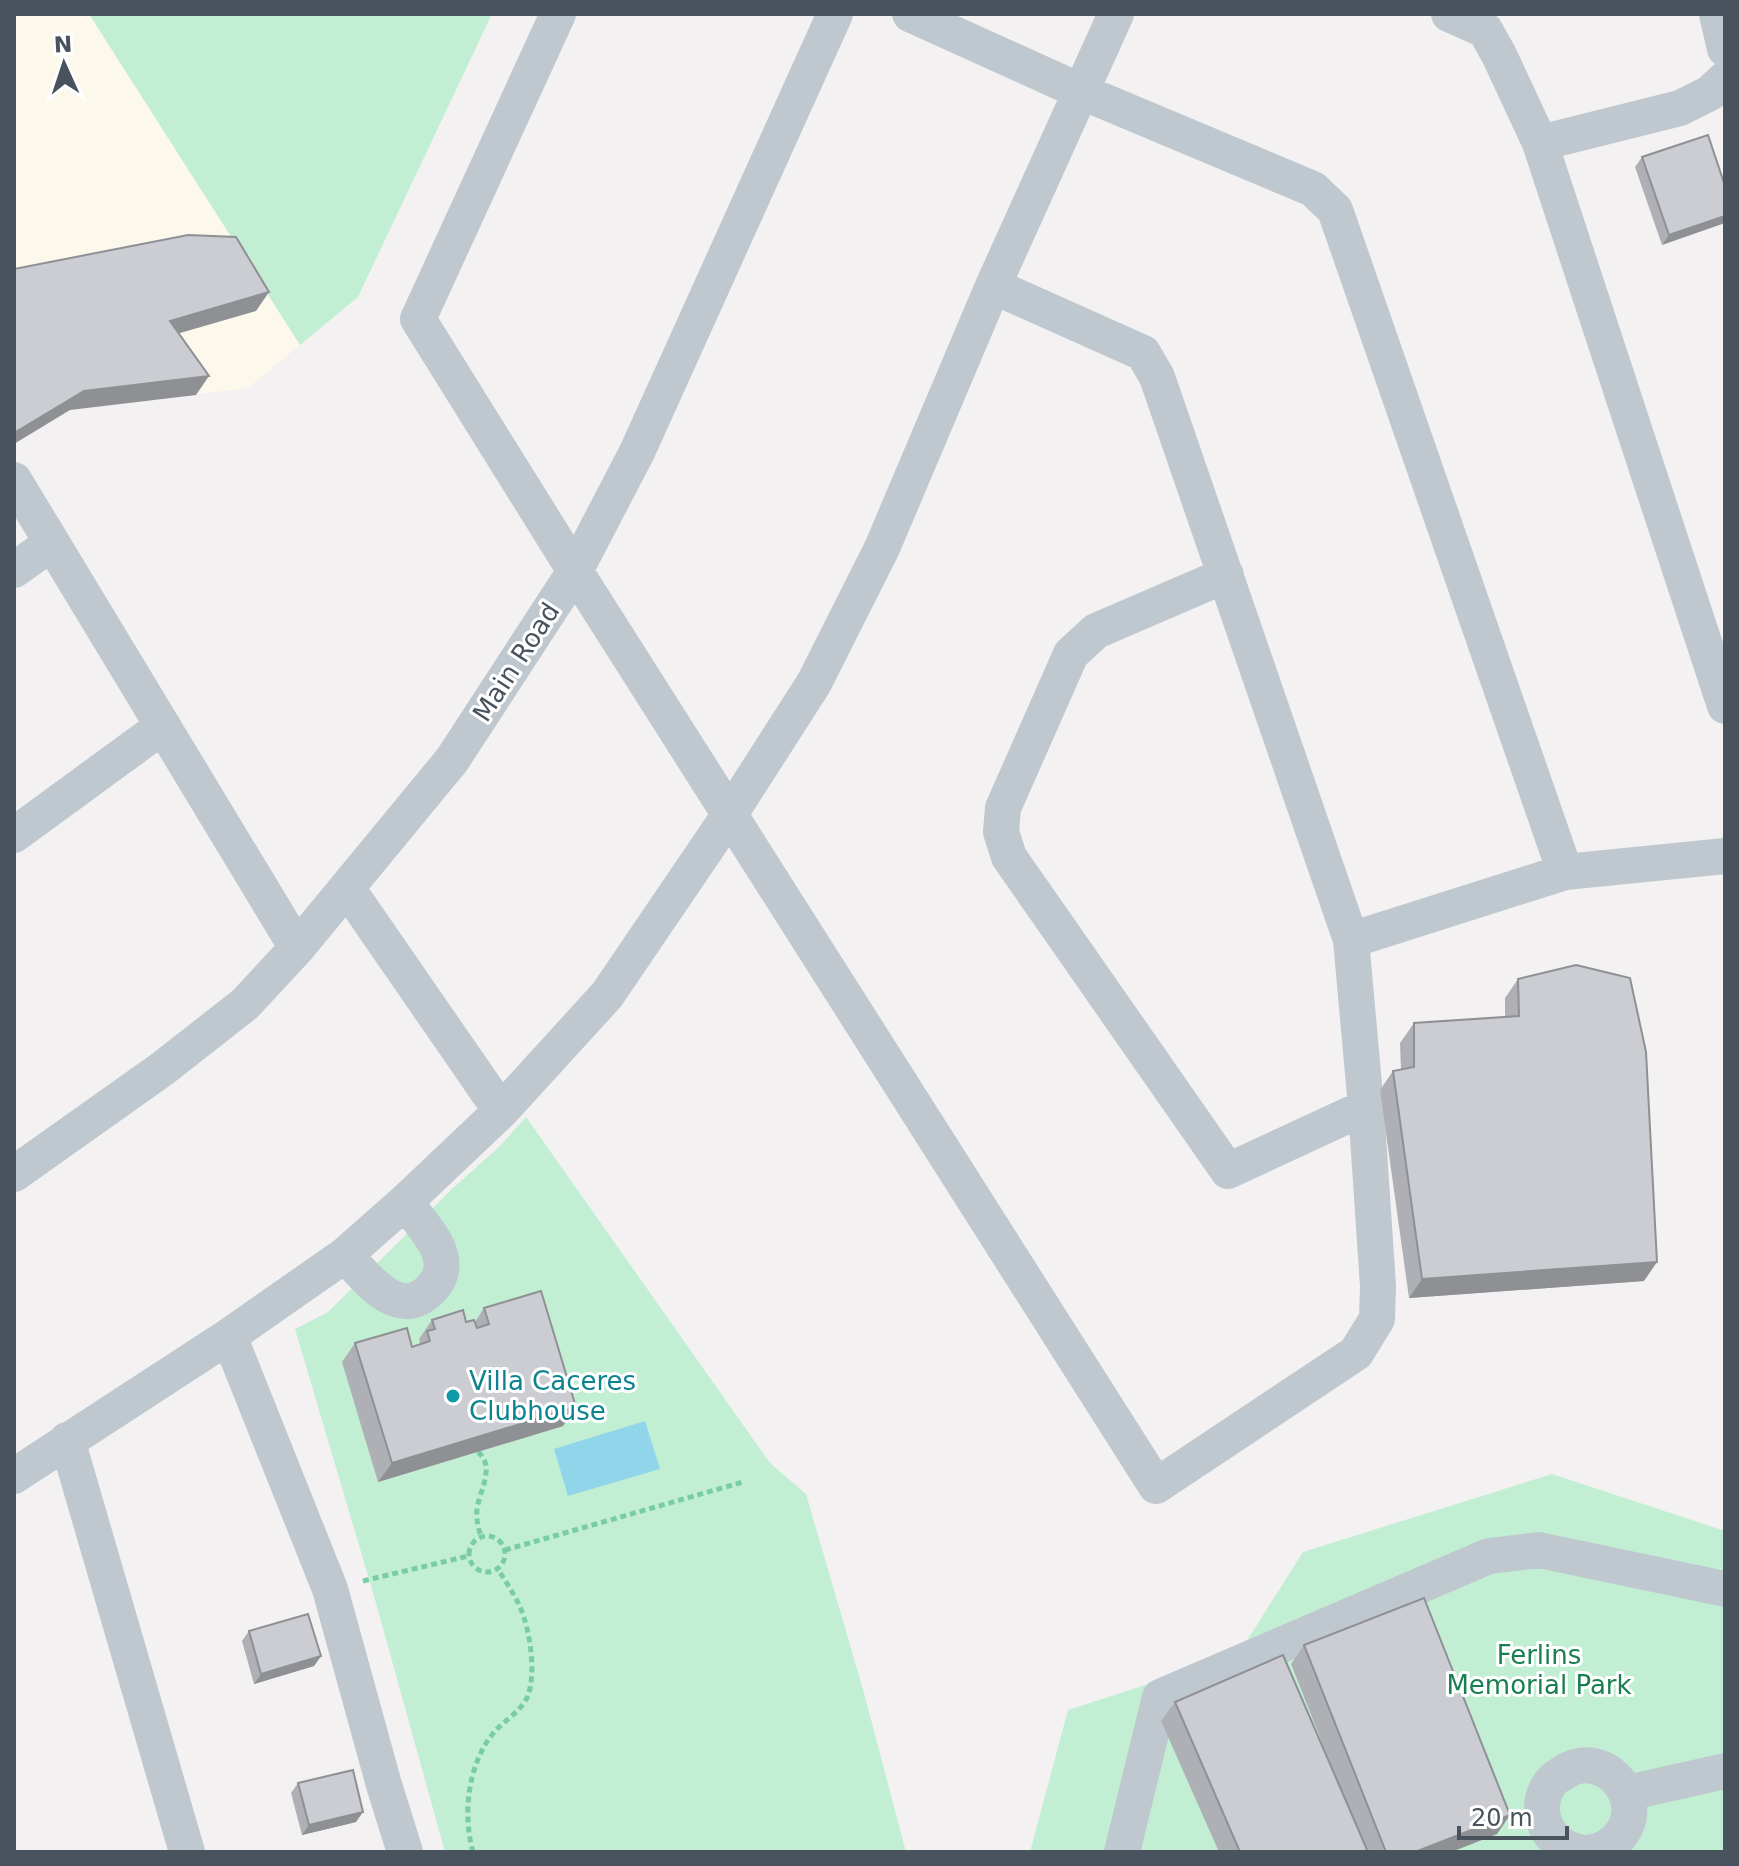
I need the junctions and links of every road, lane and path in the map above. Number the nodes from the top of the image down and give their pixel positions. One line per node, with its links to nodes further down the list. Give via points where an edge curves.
1 (558, 14): 15 (street, via 418,319)
2 (835, 14): 15 (street, Main Road, via 637,452)
3 (910, 14): 9 (street)
4 (1116, 14): 9 (street)
5 (1449, 14): 10 (street, via 1485,30)
6 (1717, 14): 7 (street)
7 (1725, 49)
8 (1725, 79): 10 (street, via 1680,108)
9 (1082, 92): 11 (street); 22 (street, via 1313,189 1335,210)
10 (1540, 143): 17 (street)
11 (993, 286): 16 (street, via 1143,353 1157,377); 19 (street, via 882,548 814,683)
12 (14, 480): 13 (street)
13 (52, 543): 14 (street); 18 (street)
14 (14, 570)
15 (575, 571): 19 (street); 23 (street, Main Road, via 452,760)
16 (1226, 575): 24 (street); 26 (street, via 1096,631 1071,654 1003,808 1001,832 1009,857 1228,1171)
17 (1725, 706)
18 (163, 726): 20 (street); 25 (street)
19 (730, 814): 26 (street, via 1156,1486 1356,1353 1377,1319); 27 (street, via 607,995)
20 (14, 835)
21 (1725, 856): 22 (street)
22 (1565, 872): 24 (street)
23 (347, 888): 25 (street, Main Road); 27 (street)
24 (1351, 940): 26 (street)
25 (297, 948): 28 (street, Main Road, via 245,1004)
26 (1366, 1107)
27 (501, 1111): 29 (street)
28 (14, 1174)
29 (405, 1202): 30 (street); 30 (street, via 440,1253 440,1276 426,1295 393,1299)
30 (345, 1255): 31 (street)
31 (229, 1336): 32 (street); 40 (street)
32 (67, 1440): 34 (street); 45 (street)
33 (478, 1452): 36 (path, via 486,1469 476,1514)
34 (14, 1476)
35 (743, 1482): 37 (path)
36 (481, 1536): 37 (path, via 499,1539); 38 (path)
37 (505, 1550): 39 (path)
38 (468, 1556): 39 (path, via 480,1571); 40 (path)
39 (498, 1569): 47 (path, via 525,1621 530,1687 526,1700 485,1744 475,1769 468,1817)
40 (330, 1589): 46 (street)
41 (1725, 1589): 48 (street, via 1539,1550 1489,1556 1160,1697)
42 (1725, 1771): 43 (street)
43 (1627, 1793): 44 (street, via 1613,1774 1590,1765 1572,1766 1550,1782 1542,1801 1544,1825); 49 (street, via 1626,1828 1618,1840)
44 (1561, 1848)
45 (187, 1852)
46 (405, 1852)
47 (473, 1852)
48 (1122, 1852)
49 (1592, 1852)

